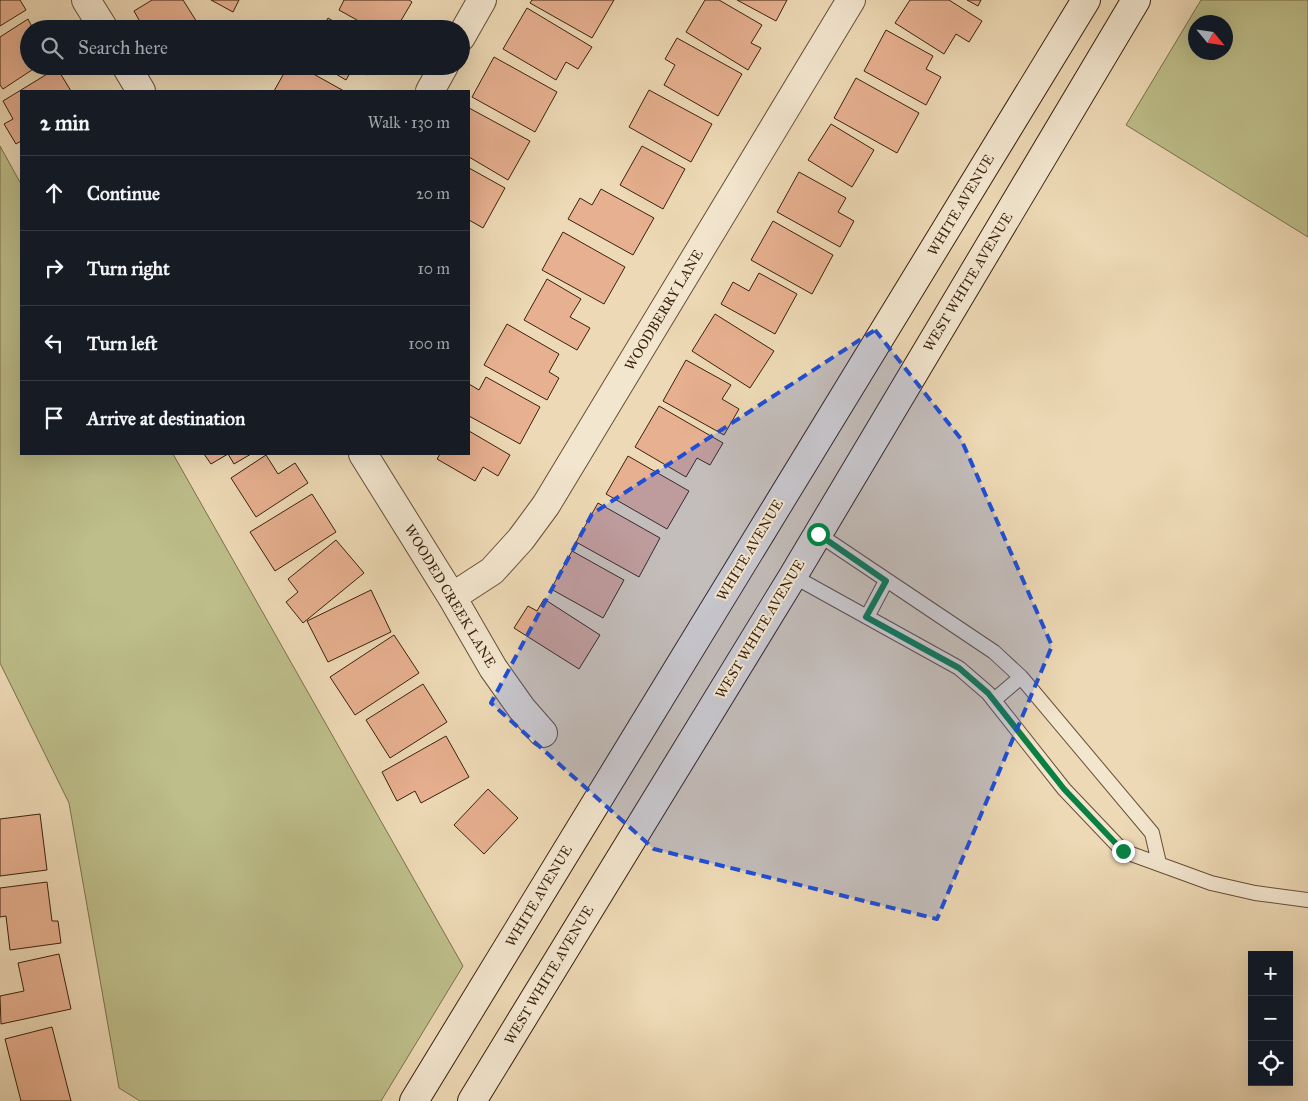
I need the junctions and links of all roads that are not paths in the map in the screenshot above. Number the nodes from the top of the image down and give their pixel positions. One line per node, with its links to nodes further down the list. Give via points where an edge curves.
1 (86, 0): 6 (main road)
2 (482, 0): 7 (main road)
3 (851, 0): 16 (main road, WOODBERRY LANE, via 546,505 492,571)
4 (1086, 0): 23 (main road, WHITE AVENUE)
5 (1136, 0): 13 (main road, WEST WHITE AVENUE)
6 (98, 20)
7 (470, 21)
8 (131, 75): 10 (main road)
9 (439, 75): 11 (main road)
10 (140, 90)
11 (431, 90)
12 (364, 455): 16 (main road, WOODED CREEK LANE)
13 (818, 534): 14 (main road, WEST WHITE AVENUE); 15 (lane)
14 (793, 576): 17 (lane); 24 (main road, WEST WHITE AVENUE)
15 (886, 581): 17 (lane); 18 (lane, via 994,652)
16 (452, 597): 20 (main road, WOODED CREEK LANE, via 493,668)
17 (866, 617): 19 (lane, via 959,668)
18 (1021, 677): 19 (lane); 21 (lane, via 1152,833)
19 (994, 700): 21 (lane, via 1064,789 1123,851)
20 (544, 733)
21 (1159, 863): 22 (lane, via 1211,883)
22 (1308, 900)
23 (414, 1101)
24 (472, 1101)

